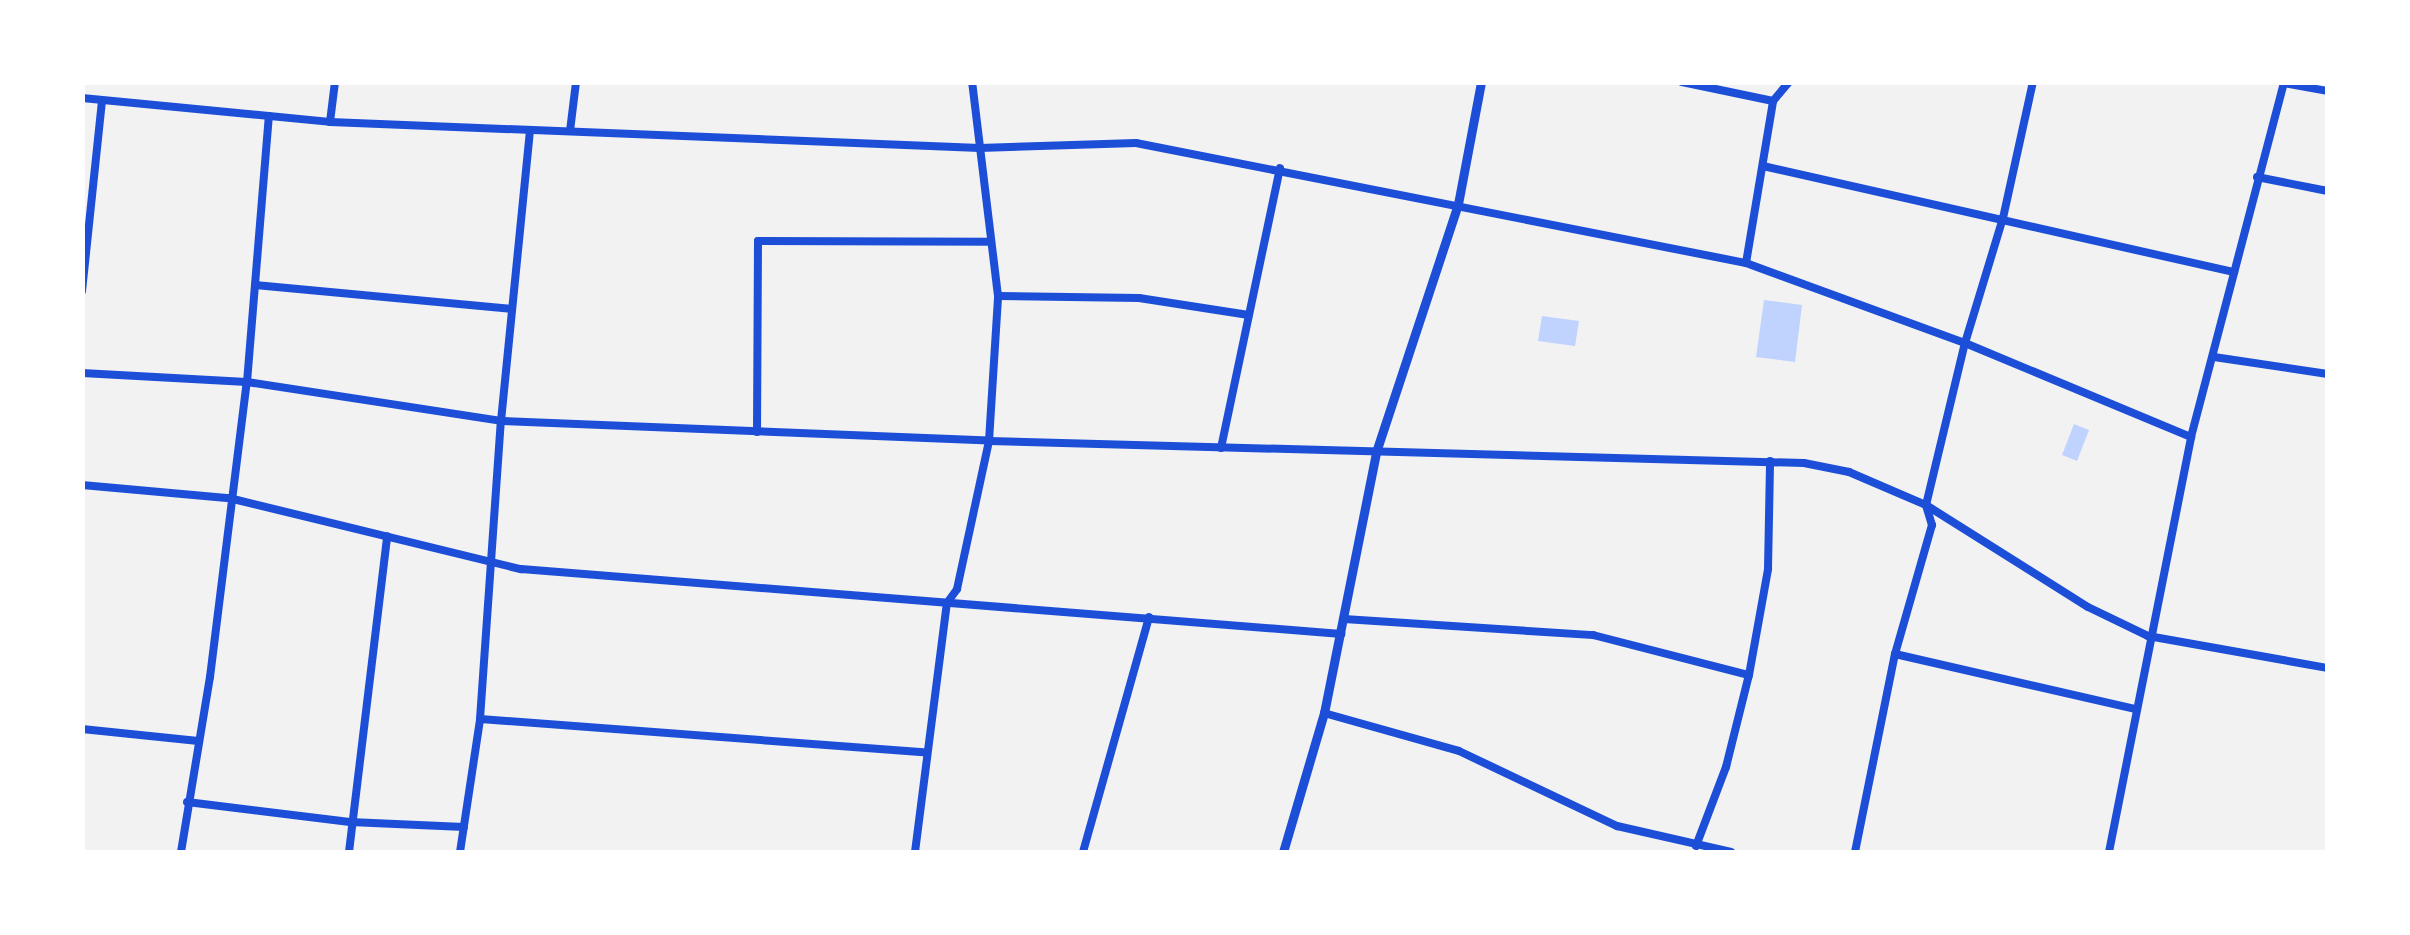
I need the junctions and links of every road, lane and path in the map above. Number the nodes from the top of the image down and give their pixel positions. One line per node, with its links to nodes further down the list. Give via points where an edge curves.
1 (336, 82): 14 (street)
2 (576, 82): 16 (street)
3 (972, 82): 17 (street)
4 (1481, 82): 22 (street)
5 (1682, 82): 12 (street)
6 (1789, 82): 12 (street)
7 (2032, 82): 23 (street)
8 (2283, 83): 9 (street); 20 (street)
9 (2328, 91)
10 (82, 98): 11 (street)
11 (102, 101): 13 (street); 28 (street)
12 (1773, 101): 18 (street)
13 (269, 116): 14 (street); 27 (street)
14 (330, 122): 15 (street)
15 (530, 130): 16 (street); 30 (street)
16 (570, 132): 17 (street)
17 (979, 148): 19 (street, via 1136,143); 24 (street)
18 (1763, 166): 23 (street); 25 (street)
19 (1280, 168): 22 (street); 31 (street)
20 (2258, 177): 21 (street); 26 (street)
21 (2328, 191)
22 (1458, 204): 25 (street); 42 (street)
23 (2004, 218): 26 (street); 32 (street)
24 (991, 242): 29 (street); 38 (street, via 758,241)
25 (1746, 263): 32 (street)
26 (2234, 272): 33 (street)
27 (255, 285): 30 (street); 36 (street)
28 (82, 291)
29 (998, 296): 31 (street, via 1139,298); 40 (street)
30 (512, 309): 37 (street)
31 (1249, 315): 41 (street)
32 (1965, 342): 39 (street); 46 (street)
33 (2214, 357): 35 (street); 39 (street)
34 (82, 374): 36 (street)
35 (2328, 374)
36 (247, 382): 37 (street); 45 (street)
37 (501, 422): 38 (street); 48 (street)
38 (757, 432): 40 (street)
39 (2190, 437): 53 (street)
40 (990, 441): 41 (street); 49 (street, via 958,589)
41 (1221, 448): 42 (street)
42 (1376, 452): 43 (street); 51 (street)
43 (1770, 461): 46 (street, via 1849,472); 56 (street, via 1768,569)
44 (82, 485): 45 (street)
45 (229, 498): 47 (street); 61 (street)
46 (1926, 505): 53 (street); 54 (street, via 1932,525)
47 (387, 536): 48 (street); 64 (street)
48 (492, 562): 49 (street); 59 (street)
49 (946, 604): 50 (street); 62 (street)
50 (1149, 617): 52 (street); 71 (street)
51 (1344, 619): 52 (street); 56 (street, via 1593,634)
52 (1341, 634): 58 (street)
53 (2148, 636): 55 (street); 57 (street)
54 (1895, 654): 57 (street); 74 (street)
55 (2327, 667)
56 (1749, 675): 66 (street, via 1726,767)
57 (2136, 708): 75 (street)
58 (1324, 713): 66 (street, via 1459,751 1617,826); 72 (street)
59 (480, 719): 62 (street); 65 (street)
60 (82, 730): 61 (street)
61 (198, 742): 63 (street)
62 (928, 753): 70 (street)
63 (188, 802): 64 (street); 67 (street)
64 (350, 822): 65 (street); 68 (street)
65 (464, 828): 69 (street)
66 (1696, 846): 73 (street)
67 (181, 852)
68 (349, 852)
69 (460, 852)
70 (918, 852)
71 (1084, 852)
72 (1283, 852)
73 (1731, 852)
74 (1855, 852)
75 (2109, 852)

